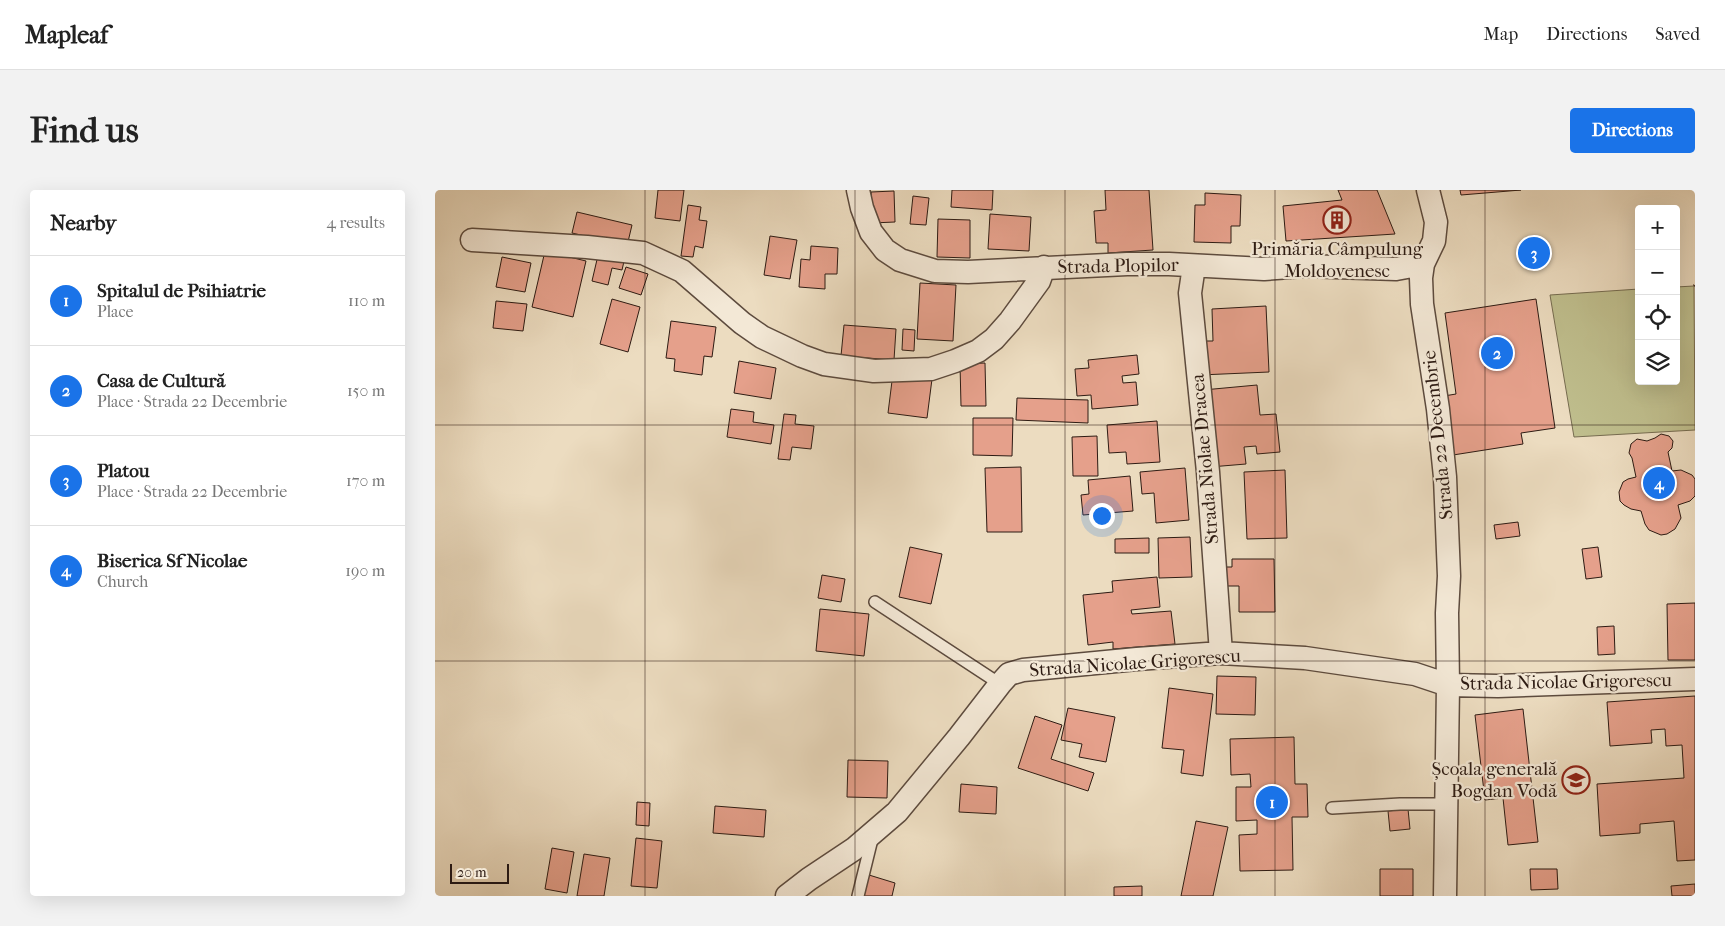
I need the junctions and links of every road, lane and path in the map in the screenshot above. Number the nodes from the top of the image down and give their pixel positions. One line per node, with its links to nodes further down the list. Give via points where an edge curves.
1 (857, 190): 6 (street, Strada Plopilor, via 871,232 885,250 900,260 935,271)
2 (1428, 190): 4 (street, Strada 22 Decembrie, via 1436,222 1433,241)
3 (472, 240): 6 (street, via 643,253 683,271 762,337 824,364 874,371 931,369 977,350 1010,321 1039,281)
4 (1423, 264): 5 (street, Strada Plopilor, via 1396,268); 11 (street, Strada 22 Decembrie, via 1423,304 1445,477 1449,576)
5 (1194, 266): 6 (street, Strada Plopilor); 8 (street, Strada Niolae Dracea, via 1190,293)
6 (1044, 267)
7 (875, 602): 10 (lane)
8 (1221, 653): 10 (street, Strada Nicolae Grigorescu, via 1038,668 1009,674); 11 (street, Strada Nicolae Grigorescu, via 1305,658 1415,674)
9 (1695, 679): 11 (street, Strada Nicolae Grigorescu, via 1497,686)
10 (999, 684): 14 (street, Strada Nicolae Grigorescu, via 897,812)
11 (1448, 684): 12 (street, Strada 22 Decembrie)
12 (1446, 804): 13 (lane); 17 (street, Strada 22 Decembrie)
13 (1332, 808)
14 (874, 833): 15 (street, Strada Nicolae Grigorescu); 16 (lane)
15 (787, 896)
16 (858, 896)
17 (1445, 896)

